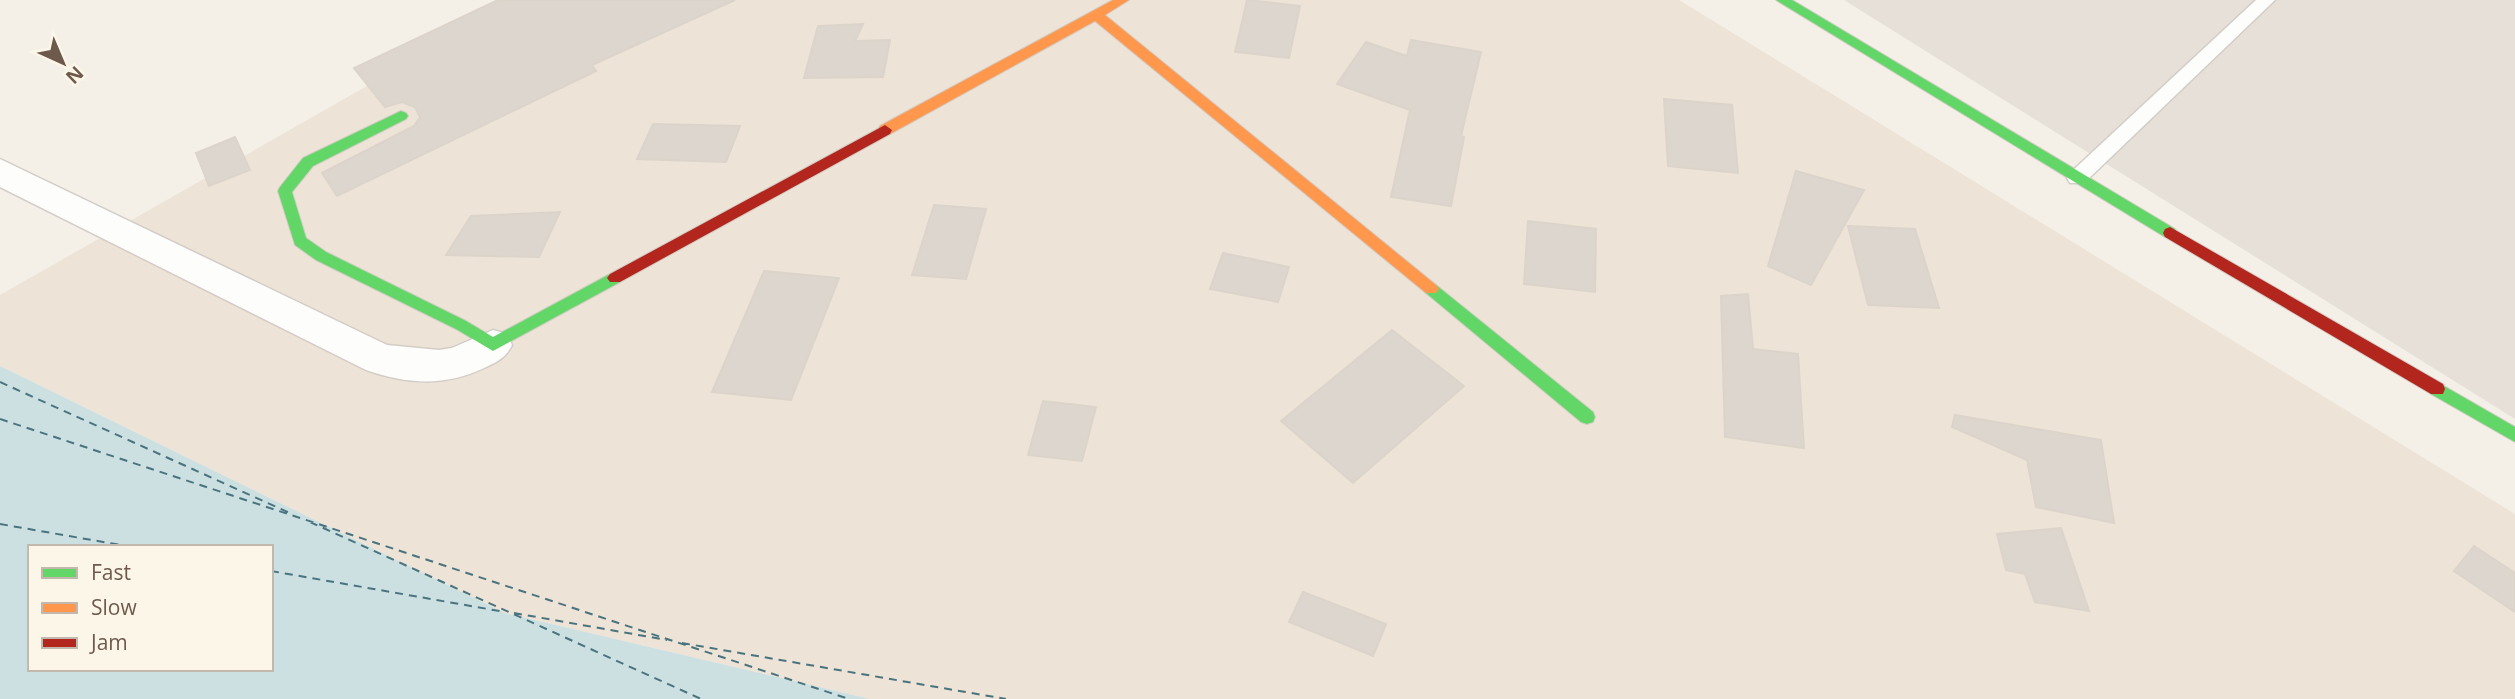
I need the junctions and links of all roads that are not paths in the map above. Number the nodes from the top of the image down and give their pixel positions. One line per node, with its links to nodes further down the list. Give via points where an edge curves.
1 (1123, 0): 4 (street)
2 (1782, 0): 7 (street)
3 (2266, 0): 7 (lane)
4 (1096, 15): 8 (street); 9 (street)
5 (401, 116): 8 (street, via 308,162 285,191 300,241)
6 (0, 172): 8 (street, via 380,359 441,368)
7 (2077, 178): 10 (street)
8 (493, 345)
9 (1587, 417)
10 (2515, 435)

